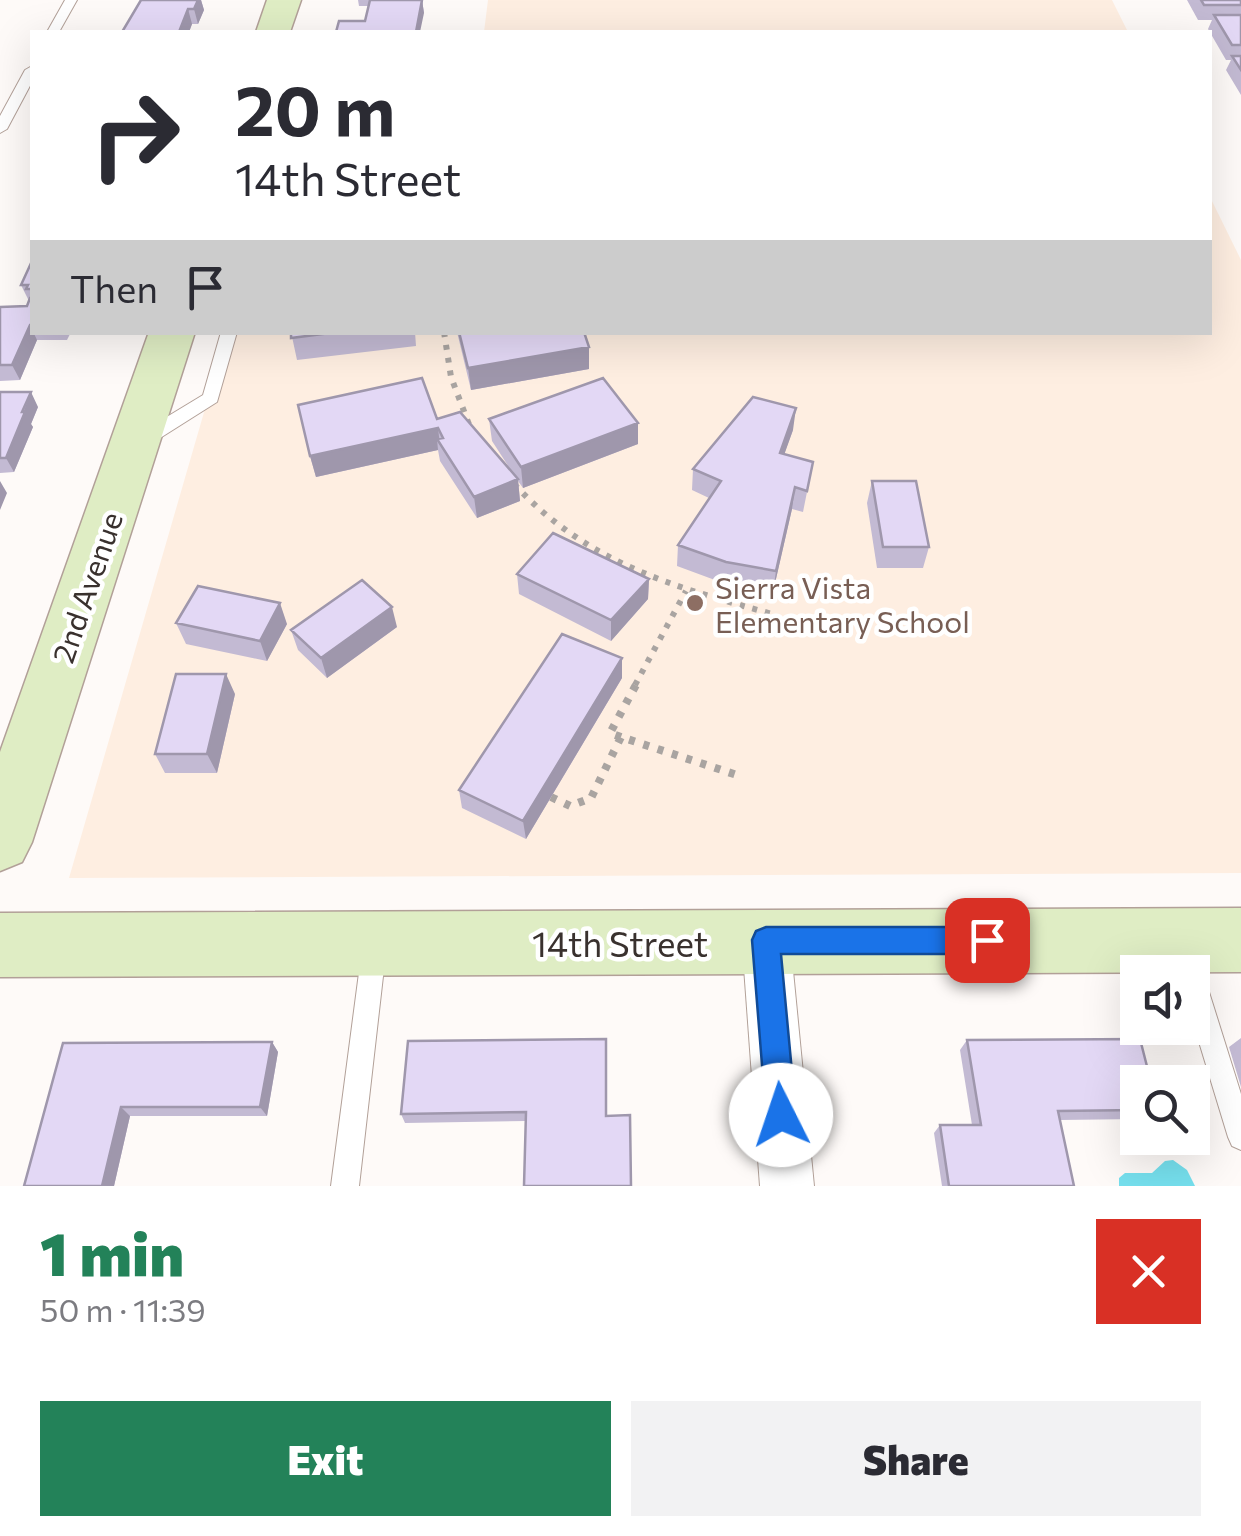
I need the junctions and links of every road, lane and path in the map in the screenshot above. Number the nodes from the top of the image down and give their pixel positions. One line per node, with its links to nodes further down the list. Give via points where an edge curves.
1 (71, 0): 3 (lane)
2 (284, 0): 4 (street)
3 (54, 30)
4 (274, 30)
5 (30, 74): 6 (lane)
6 (0, 129)
7 (171, 335): 11 (street, 2nd Avenue)
8 (229, 335): 11 (lane, via 211,398)
9 (444, 335): 10 (path, via 451,377)
10 (471, 430)
11 (133, 446): 18 (street, 2nd Avenue)
12 (506, 475): 13 (path, via 530,504 587,548)
13 (686, 590): 14 (path); 15 (path, via 610,732)
14 (776, 615)
15 (621, 737): 16 (path); 17 (path, via 591,798 570,806)
16 (740, 776)
17 (550, 797)
18 (0, 842)
19 (766, 940): 20 (street, 14th Street); 22 (street, 14th Street); 26 (street)
20 (375, 944): 21 (street, 14th Street); 25 (lane)
21 (0, 945)
22 (1151, 955)
23 (1210, 994): 24 (lane)
24 (1241, 1138)
25 (344, 1186)
26 (787, 1186)

